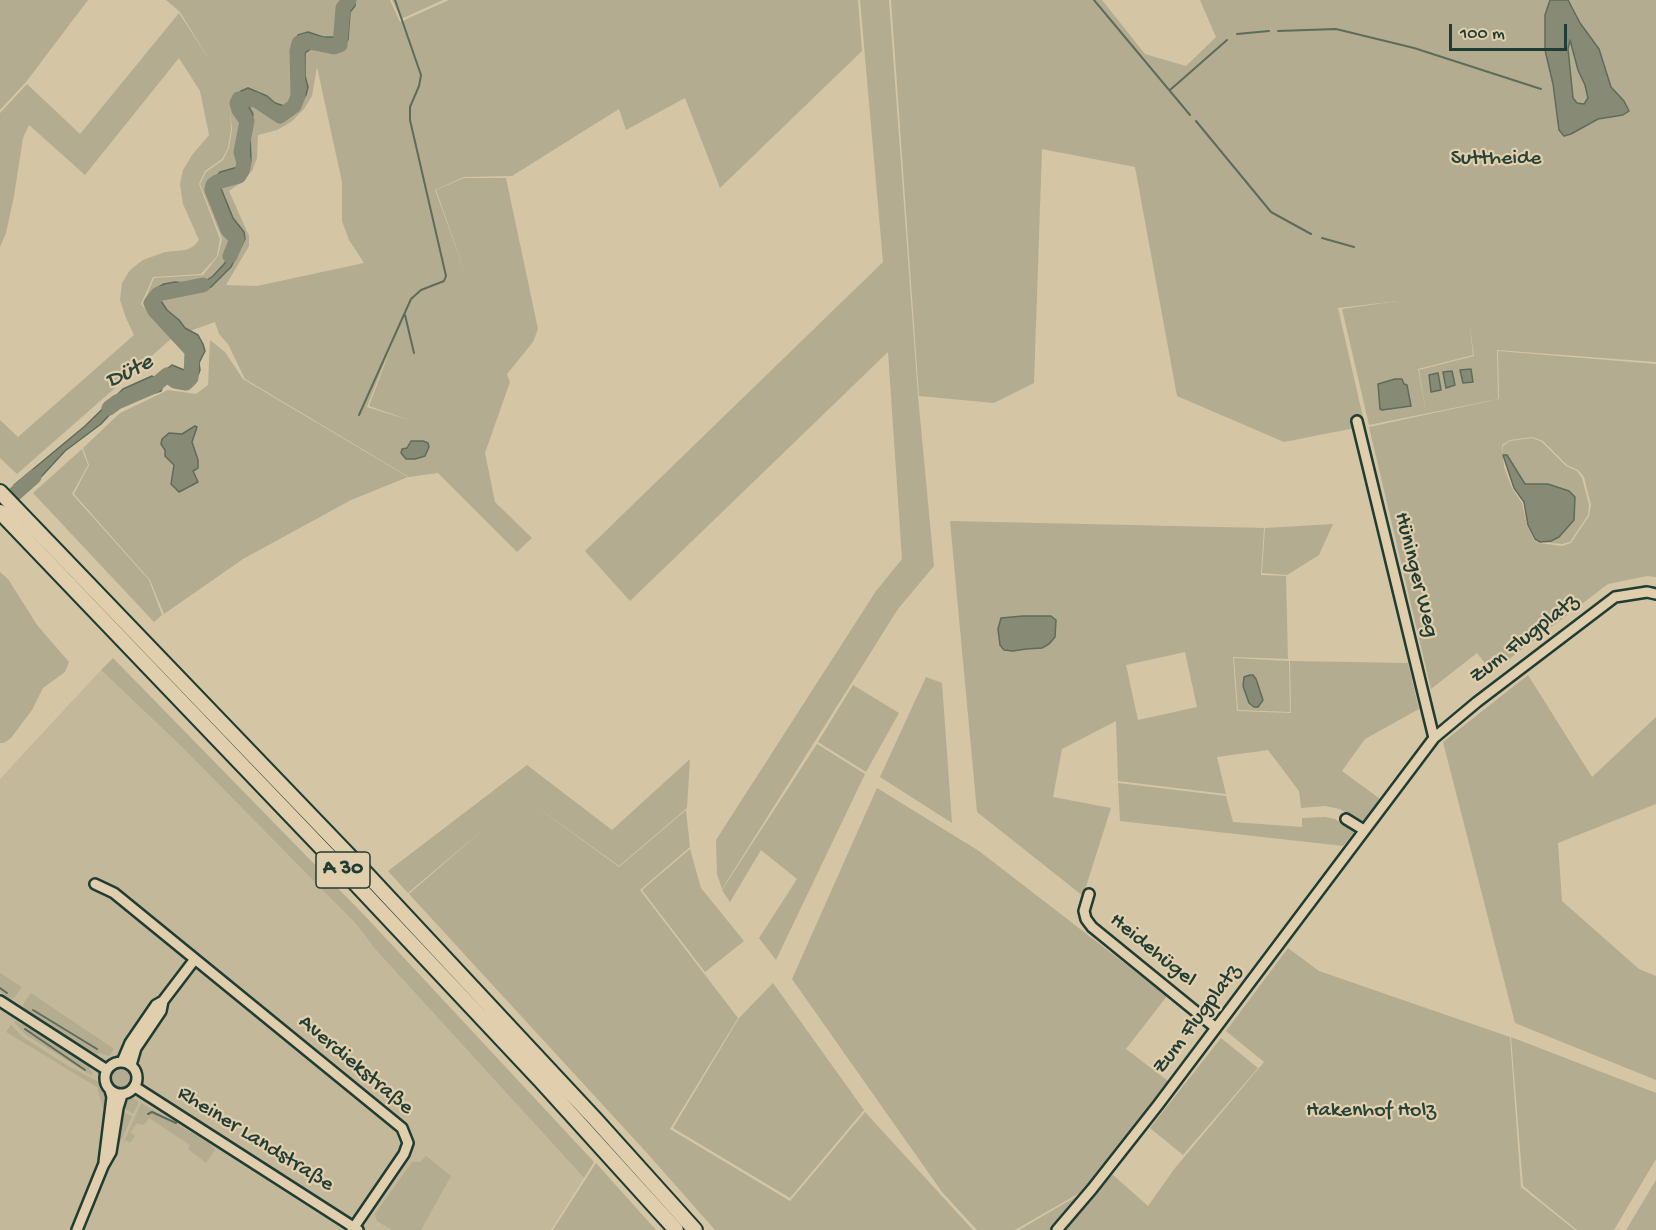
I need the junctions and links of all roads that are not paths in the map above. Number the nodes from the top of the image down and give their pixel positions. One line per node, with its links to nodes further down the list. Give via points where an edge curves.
1 (1358, 421): 5 (street, Hüninger Weg)
2 (0, 492): 3 (highway, A 30)
3 (6, 512): 23 (highway, A 30); 24 (highway, A 30, via 370,877)
4 (1656, 594): 5 (street, Zum Flugplatz, via 1615,597)
5 (1434, 738): 7 (street, Zum Flugplatz)
6 (1346, 819): 7 (street)
7 (1364, 830): 13 (street, Zum Flugplatz)
8 (94, 884): 10 (street, Averdiekstraße, via 114,893)
9 (1089, 894): 13 (street, Heidehügel, via 1084,911 1092,927)
10 (195, 959): 12 (street); 21 (street, Averdiekstraße, via 406,1133 404,1154)
11 (0, 1001): 16 (street)
12 (164, 1001): 14 (street, via 156,1005 130,1042); 15 (street, via 162,1011 136,1048)
13 (1216, 1028): 25 (street, Zum Flugplatz)
14 (122, 1062): 15 (street); 16 (street)
15 (131, 1065): 17 (street, via 137,1073)
16 (107, 1070): 18 (street, via 105,1081)
17 (135, 1087): 19 (street); 21 (street, Rheiner Landstraße)
18 (110, 1090): 19 (street); 20 (street)
19 (122, 1095): 20 (street, via 111,1152)
20 (104, 1166): 22 (street)
21 (355, 1229)
22 (77, 1230)
23 (676, 1230)
24 (695, 1230)
25 (1057, 1230)

